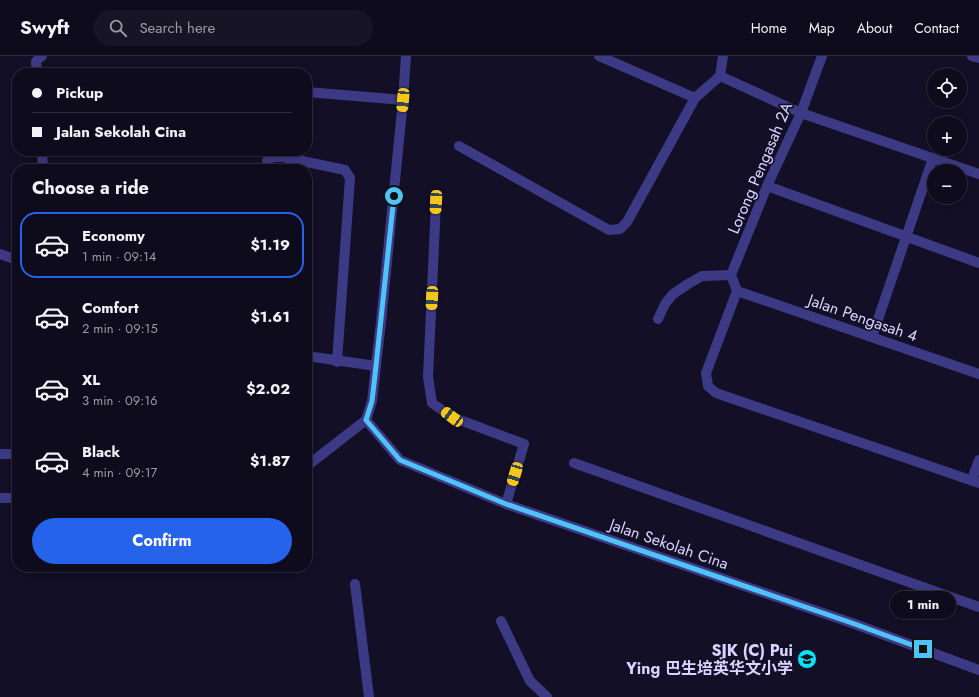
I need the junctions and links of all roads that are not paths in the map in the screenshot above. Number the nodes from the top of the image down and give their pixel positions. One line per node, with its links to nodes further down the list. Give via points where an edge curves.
1 (42, 56): 8 (street, via 36,61)
2 (406, 56): 12 (street)
3 (599, 56): 11 (street)
4 (722, 56): 9 (street)
5 (822, 56): 13 (street, Lorong Pengasah 2A)
6 (972, 56): 7 (street)
7 (979, 58)
8 (37, 68)
9 (720, 76): 11 (street); 13 (street)
10 (312, 92): 12 (street)
11 (695, 98): 14 (street, via 628,222 620,229 609,230)
12 (403, 100): 30 (street)
13 (801, 113): 15 (street); 18 (street, Lorong Pengasah 2A)
14 (458, 146)
15 (933, 158): 17 (street); 20 (street)
16 (267, 164): 29 (street, via 272,157 283,157 345,170 350,178)
17 (979, 174)
18 (767, 186): 20 (street); 24 (street, Lorong Pengasah 2A)
19 (436, 202): 41 (street, via 428,377 432,402 452,417 524,444)
20 (907, 237): 23 (street); 27 (street)
21 (0, 254): 22 (street)
22 (12, 258)
23 (979, 263)
24 (731, 275): 25 (street); 26 (street, via 702,276 688,284 673,294)
25 (737, 291): 27 (street, Jalan Pengasah 4); 38 (street, via 706,373 708,386 716,393)
26 (658, 319)
27 (872, 337): 31 (street, Jalan Pengasah 4)
28 (312, 357): 29 (street)
29 (337, 362): 30 (street)
30 (376, 366): 32 (street, via 372,401)
31 (979, 374)
32 (366, 420): 36 (street); 41 (street, Jalan Sekolah Cina, via 400,460)
33 (0, 454): 34 (street)
34 (12, 454)
35 (979, 460): 38 (street)
36 (312, 462)
37 (574, 463): 43 (street)
38 (976, 481)
39 (0, 498): 40 (street)
40 (12, 498)
41 (506, 504): 45 (street, Jalan Sekolah Cina, via 852,623)
42 (355, 584): 46 (street)
43 (979, 607)
44 (501, 621): 47 (street, via 530,681)
45 (979, 670)
46 (368, 697)
47 (547, 697)

